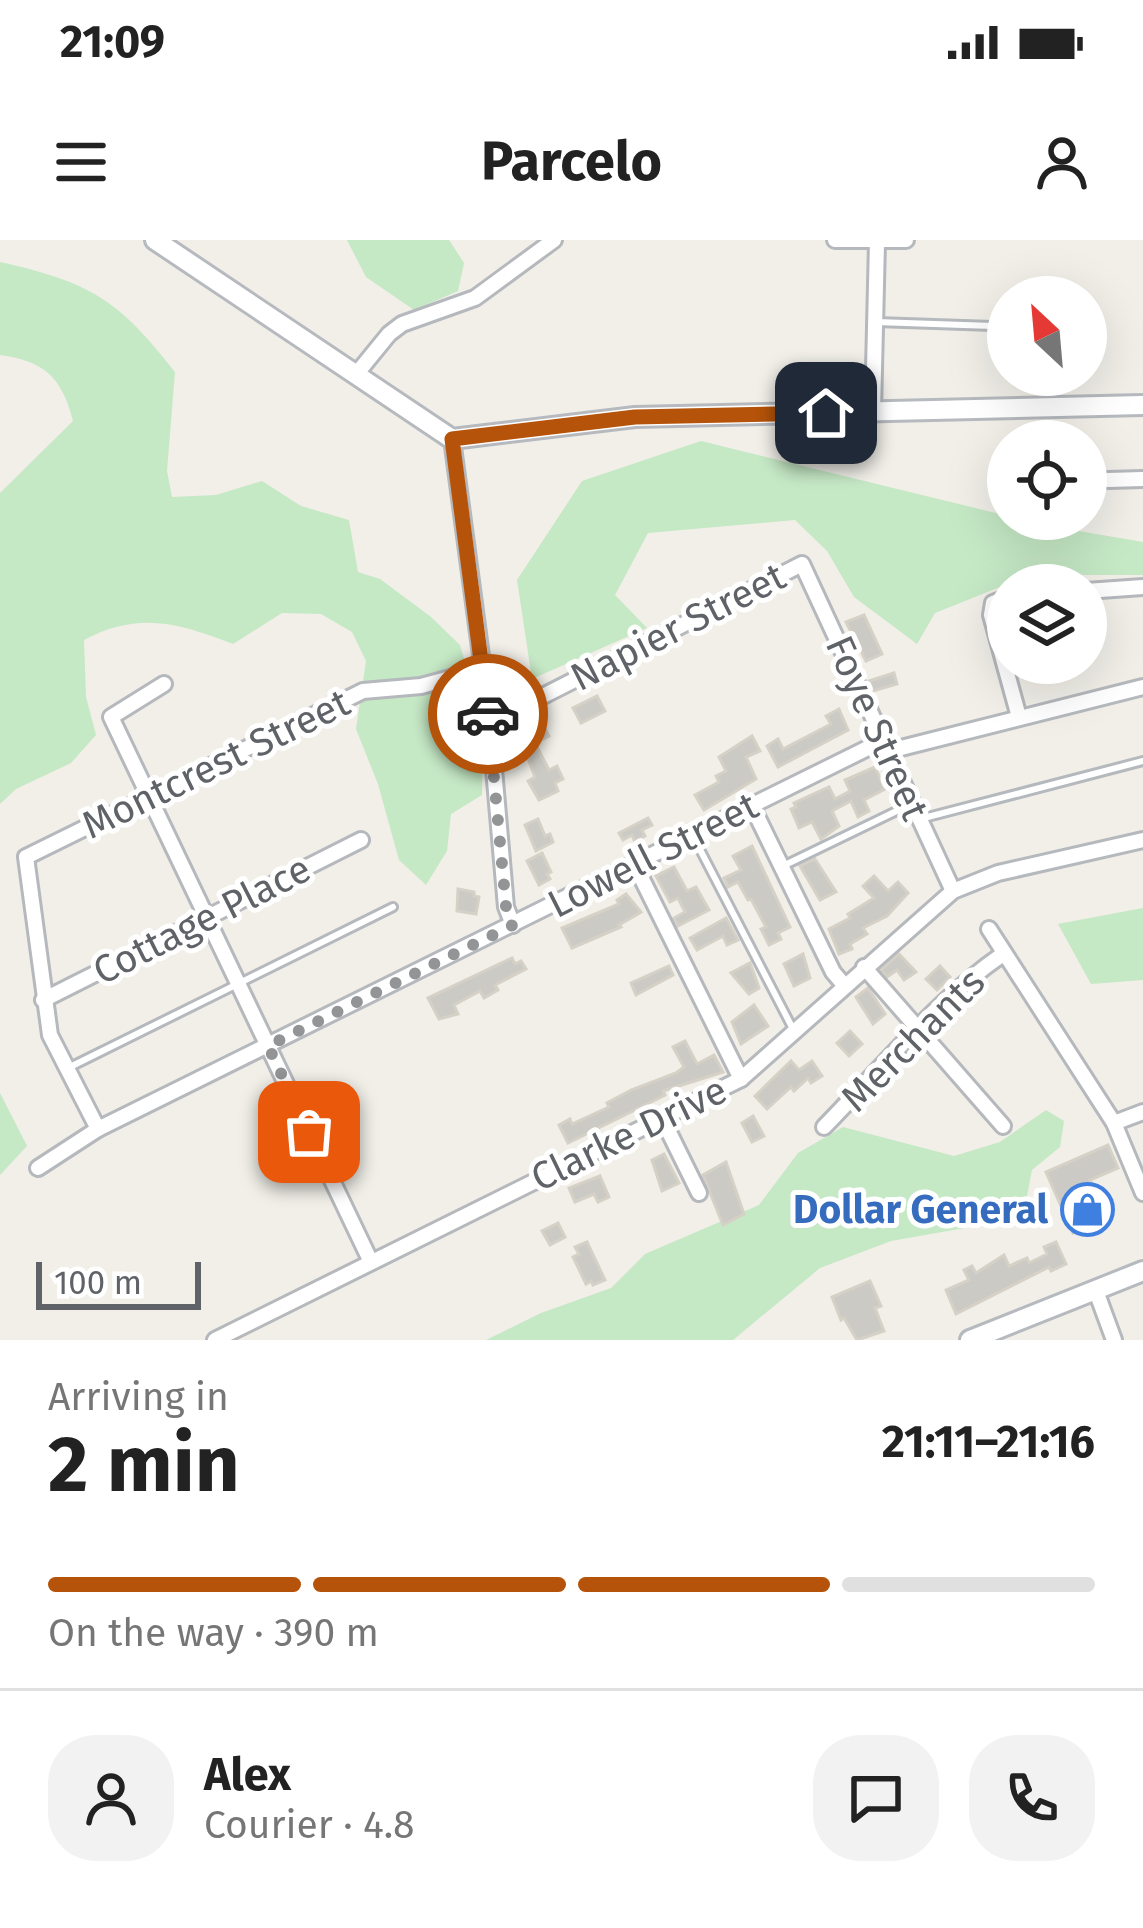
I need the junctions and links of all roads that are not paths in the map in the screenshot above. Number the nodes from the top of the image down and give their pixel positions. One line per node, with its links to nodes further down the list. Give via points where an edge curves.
1 (155, 240): 8 (main road)
2 (554, 240): 8 (street, via 476,298 401,324)
3 (835, 240): 5 (street)
4 (905, 240): 5 (street)
5 (877, 242): 6 (street)
6 (876, 322): 7 (lane); 10 (street)
7 (987, 326)
8 (358, 372): 11 (main road)
9 (1143, 405): 10 (main road)
10 (873, 412): 11 (main road, via 635,417)
11 (452, 439): 17 (street)
12 (1143, 478): 13 (street)
13 (1108, 480)
14 (802, 564): 22 (street, Napier Street); 23 (street, Foye Street)
15 (1143, 587): 16 (street)
16 (1107, 590)
17 (480, 670): 22 (street); 25 (street, Montcrest Street, via 363,692)
18 (164, 684): 25 (street, via 111,717)
19 (1010, 684): 21 (street)
20 (1143, 687): 21 (street, Lowell Street)
21 (1019, 717): 23 (street, Lowell Street)
22 (490, 723): 36 (street)
23 (887, 745): 26 (street, Lowell Street); 27 (street, Foye Street)
24 (1143, 761): 27 (lane)
25 (148, 798): 35 (street); 42 (street, Montcrest Street, via 26,857)
26 (752, 806): 28 (street, Lowell Street); 32 (street)
27 (914, 812): 32 (lane); 33 (street, Foye Street)
28 (692, 835): 31 (street, Lowell Street); 43 (lane)
29 (361, 840): 35 (street, Cottage Place)
30 (1143, 840): 33 (street, Clarke Drive)
31 (634, 863): 36 (street, Lowell Street); 47 (street)
32 (782, 867): 41 (street)
33 (953, 891): 39 (street, Clarke Drive)
34 (392, 907): 40 (lane)
35 (205, 919): 40 (street); 42 (street, Cottage Place)
36 (513, 925): 45 (street, Lowell Street)
37 (989, 929): 38 (street)
38 (1004, 954): 44 (street, Merchants); 50 (street)
39 (864, 967): 41 (street, Clarke Drive); 44 (street)
40 (237, 984): 45 (street); 46 (lane)
41 (844, 985): 43 (street, Clarke Drive)
42 (43, 1000): 46 (street)
43 (794, 1030): 47 (street, Clarke Drive)
44 (920, 1030): 51 (street); 52 (street, Merchants)
45 (268, 1046): 53 (street, Lowell Street); 57 (street)
46 (67, 1069): 53 (street)
47 (741, 1079): 49 (street, Clarke Drive)
48 (1143, 1112): 50 (street)
49 (662, 1118): 56 (street); 57 (street, Clarke Drive)
50 (1114, 1124): 55 (street)
51 (1003, 1126)
52 (824, 1127)
53 (98, 1129): 54 (street, Lowell Street)
54 (38, 1168)
55 (1142, 1189)
56 (699, 1193)
57 (371, 1262): 61 (street, Clarke Drive)
58 (1143, 1271): 59 (main road)
59 (1096, 1291): 60 (main road); 63 (street)
60 (1007, 1332): 62 (main road)
61 (215, 1340)
62 (970, 1340)
63 (1114, 1340)

